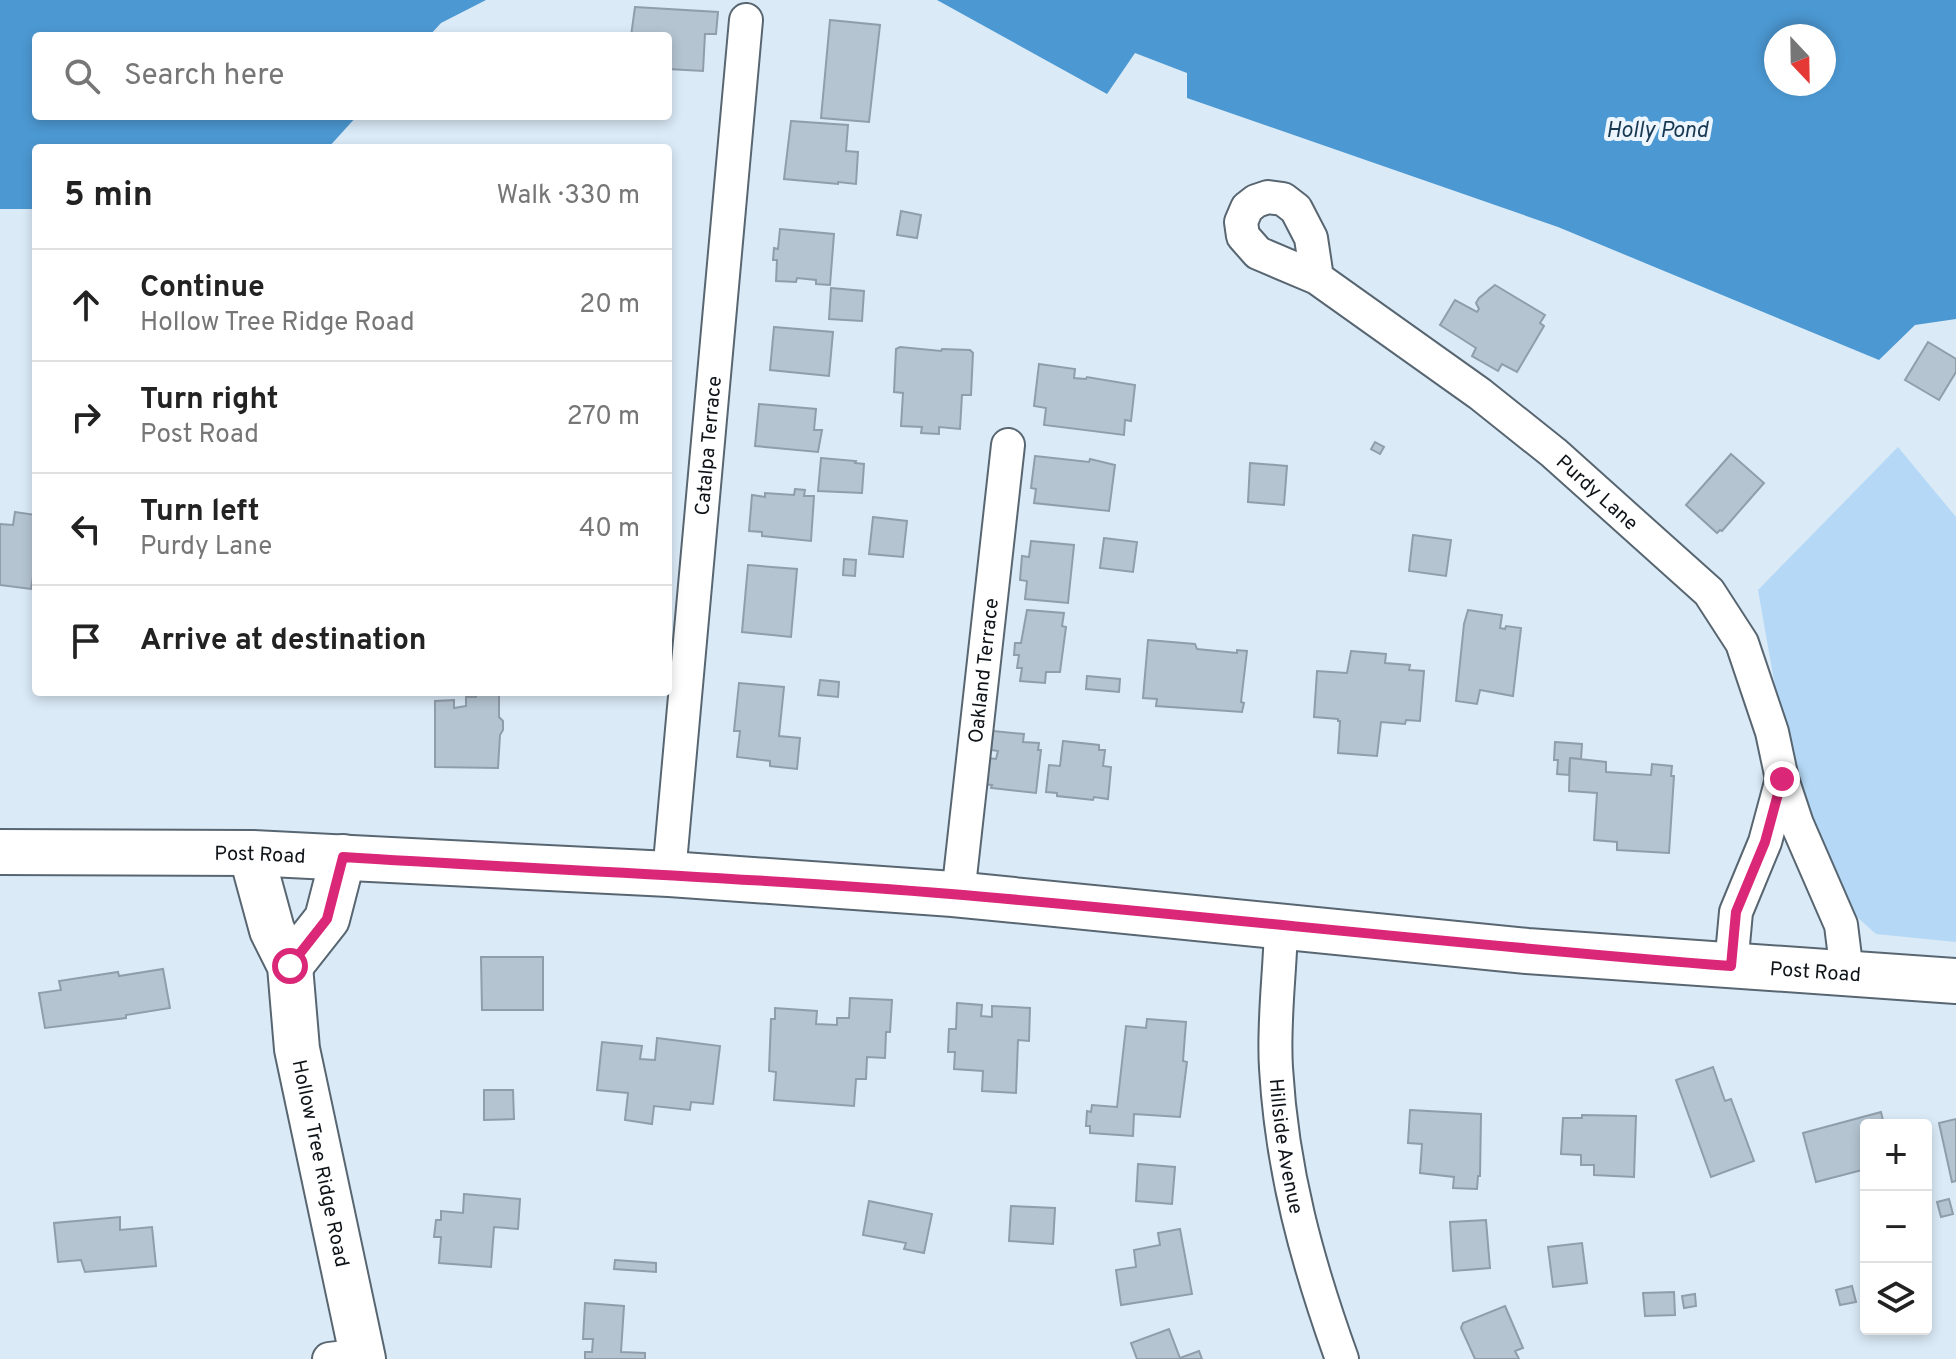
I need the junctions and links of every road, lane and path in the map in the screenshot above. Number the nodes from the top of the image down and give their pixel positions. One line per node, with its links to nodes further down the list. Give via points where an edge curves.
1 (746, 20): 8 (street, Catalpa Terrace)
2 (1317, 278): 4 (street, Purdy Lane, via 1542,443 1709,592 1742,643)
3 (1008, 445): 9 (street, Oakland Terrace)
4 (1782, 779): 12 (street, Purdy Lane, via 1765,842 1736,912); 13 (street, Purdy Lane, via 1841,925)
5 (0, 852): 6 (main road, Post Road)
6 (251, 853): 7 (main road, Post Road); 11 (main road, Hollow Tree Ridge Road, via 272,930)
7 (343, 857): 8 (main road, Post Road); 11 (main road, via 327,919)
8 (669, 874): 9 (main road, Post Road)
9 (958, 895): 10 (main road, Post Road)
10 (1281, 927): 12 (main road, Post Road); 16 (street, Hillside Avenue, via 1276,1064 1281,1131 1313,1278)
11 (290, 966): 15 (main road, Hollow Tree Ridge Road, via 297,1049)
12 (1731, 966): 13 (main road, Post Road)
13 (1847, 973): 14 (main road, Post Road)
14 (1956, 981)
15 (351, 1358)
16 (1342, 1359)

